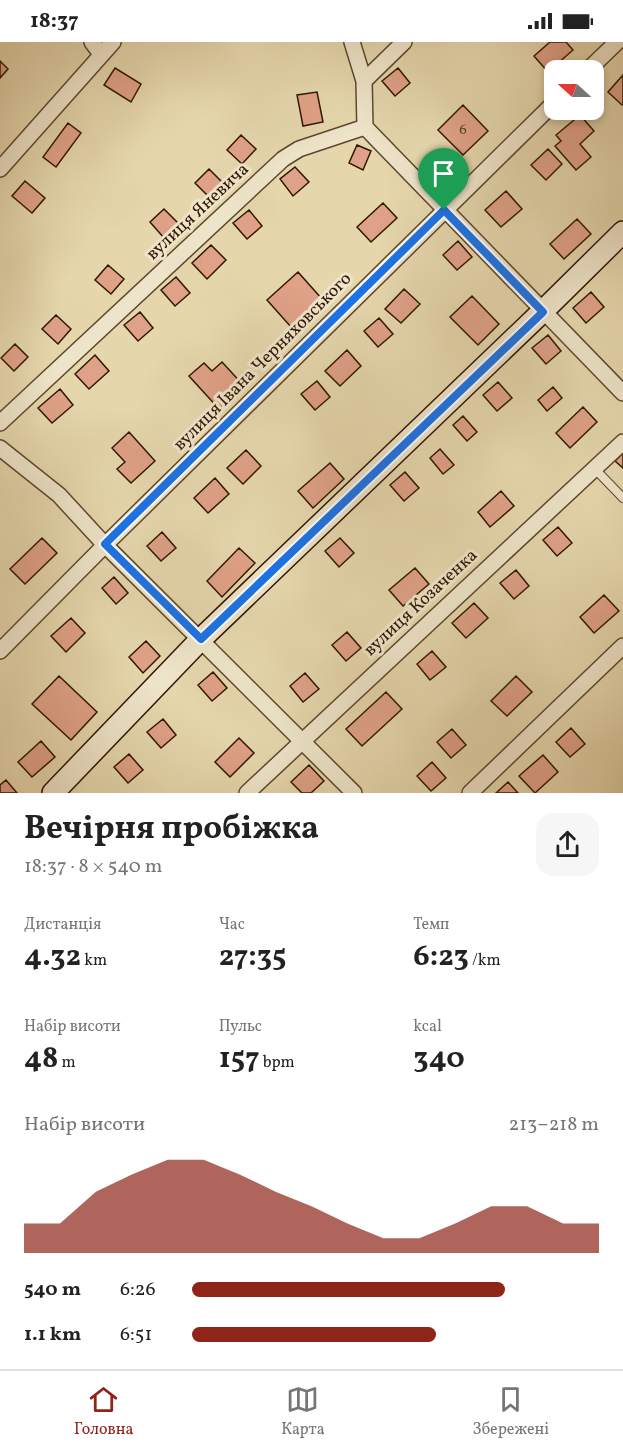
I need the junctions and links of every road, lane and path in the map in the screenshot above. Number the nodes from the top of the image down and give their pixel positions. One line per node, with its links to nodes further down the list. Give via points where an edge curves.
1 (112, 42): 5 (street)
2 (352, 42): 7 (street)
3 (404, 42): 7 (street)
4 (617, 42): 6 (street)
5 (97, 48): 10 (street)
6 (598, 60)
7 (364, 81): 9 (street)
8 (544, 113): 11 (street, вулиця Івана Черняховського)
9 (364, 127): 11 (street); 15 (street, вулиця Яневича, via 299,149 283,159)
10 (0, 169)
11 (444, 210): 13 (street); 20 (street, вулиця Івана Черняховського)
12 (623, 231): 13 (street)
13 (543, 312): 14 (street); 21 (street)
14 (623, 393)
15 (0, 423)
16 (623, 442): 18 (street, вулиця Козаченка)
17 (0, 448): 20 (street, via 59,495)
18 (595, 469): 19 (lane); 24 (street, вулиця Козаченка)
19 (623, 498)
20 (105, 544): 21 (street); 23 (street, вулиця Івана Черняховського)
21 (201, 639): 24 (street); 25 (street)
22 (623, 646): 28 (street)
23 (0, 651)
24 (302, 741): 26 (street, вулиця Козаченка); 27 (street)
25 (53, 793)
26 (247, 793)
27 (354, 793)
28 (470, 793)

